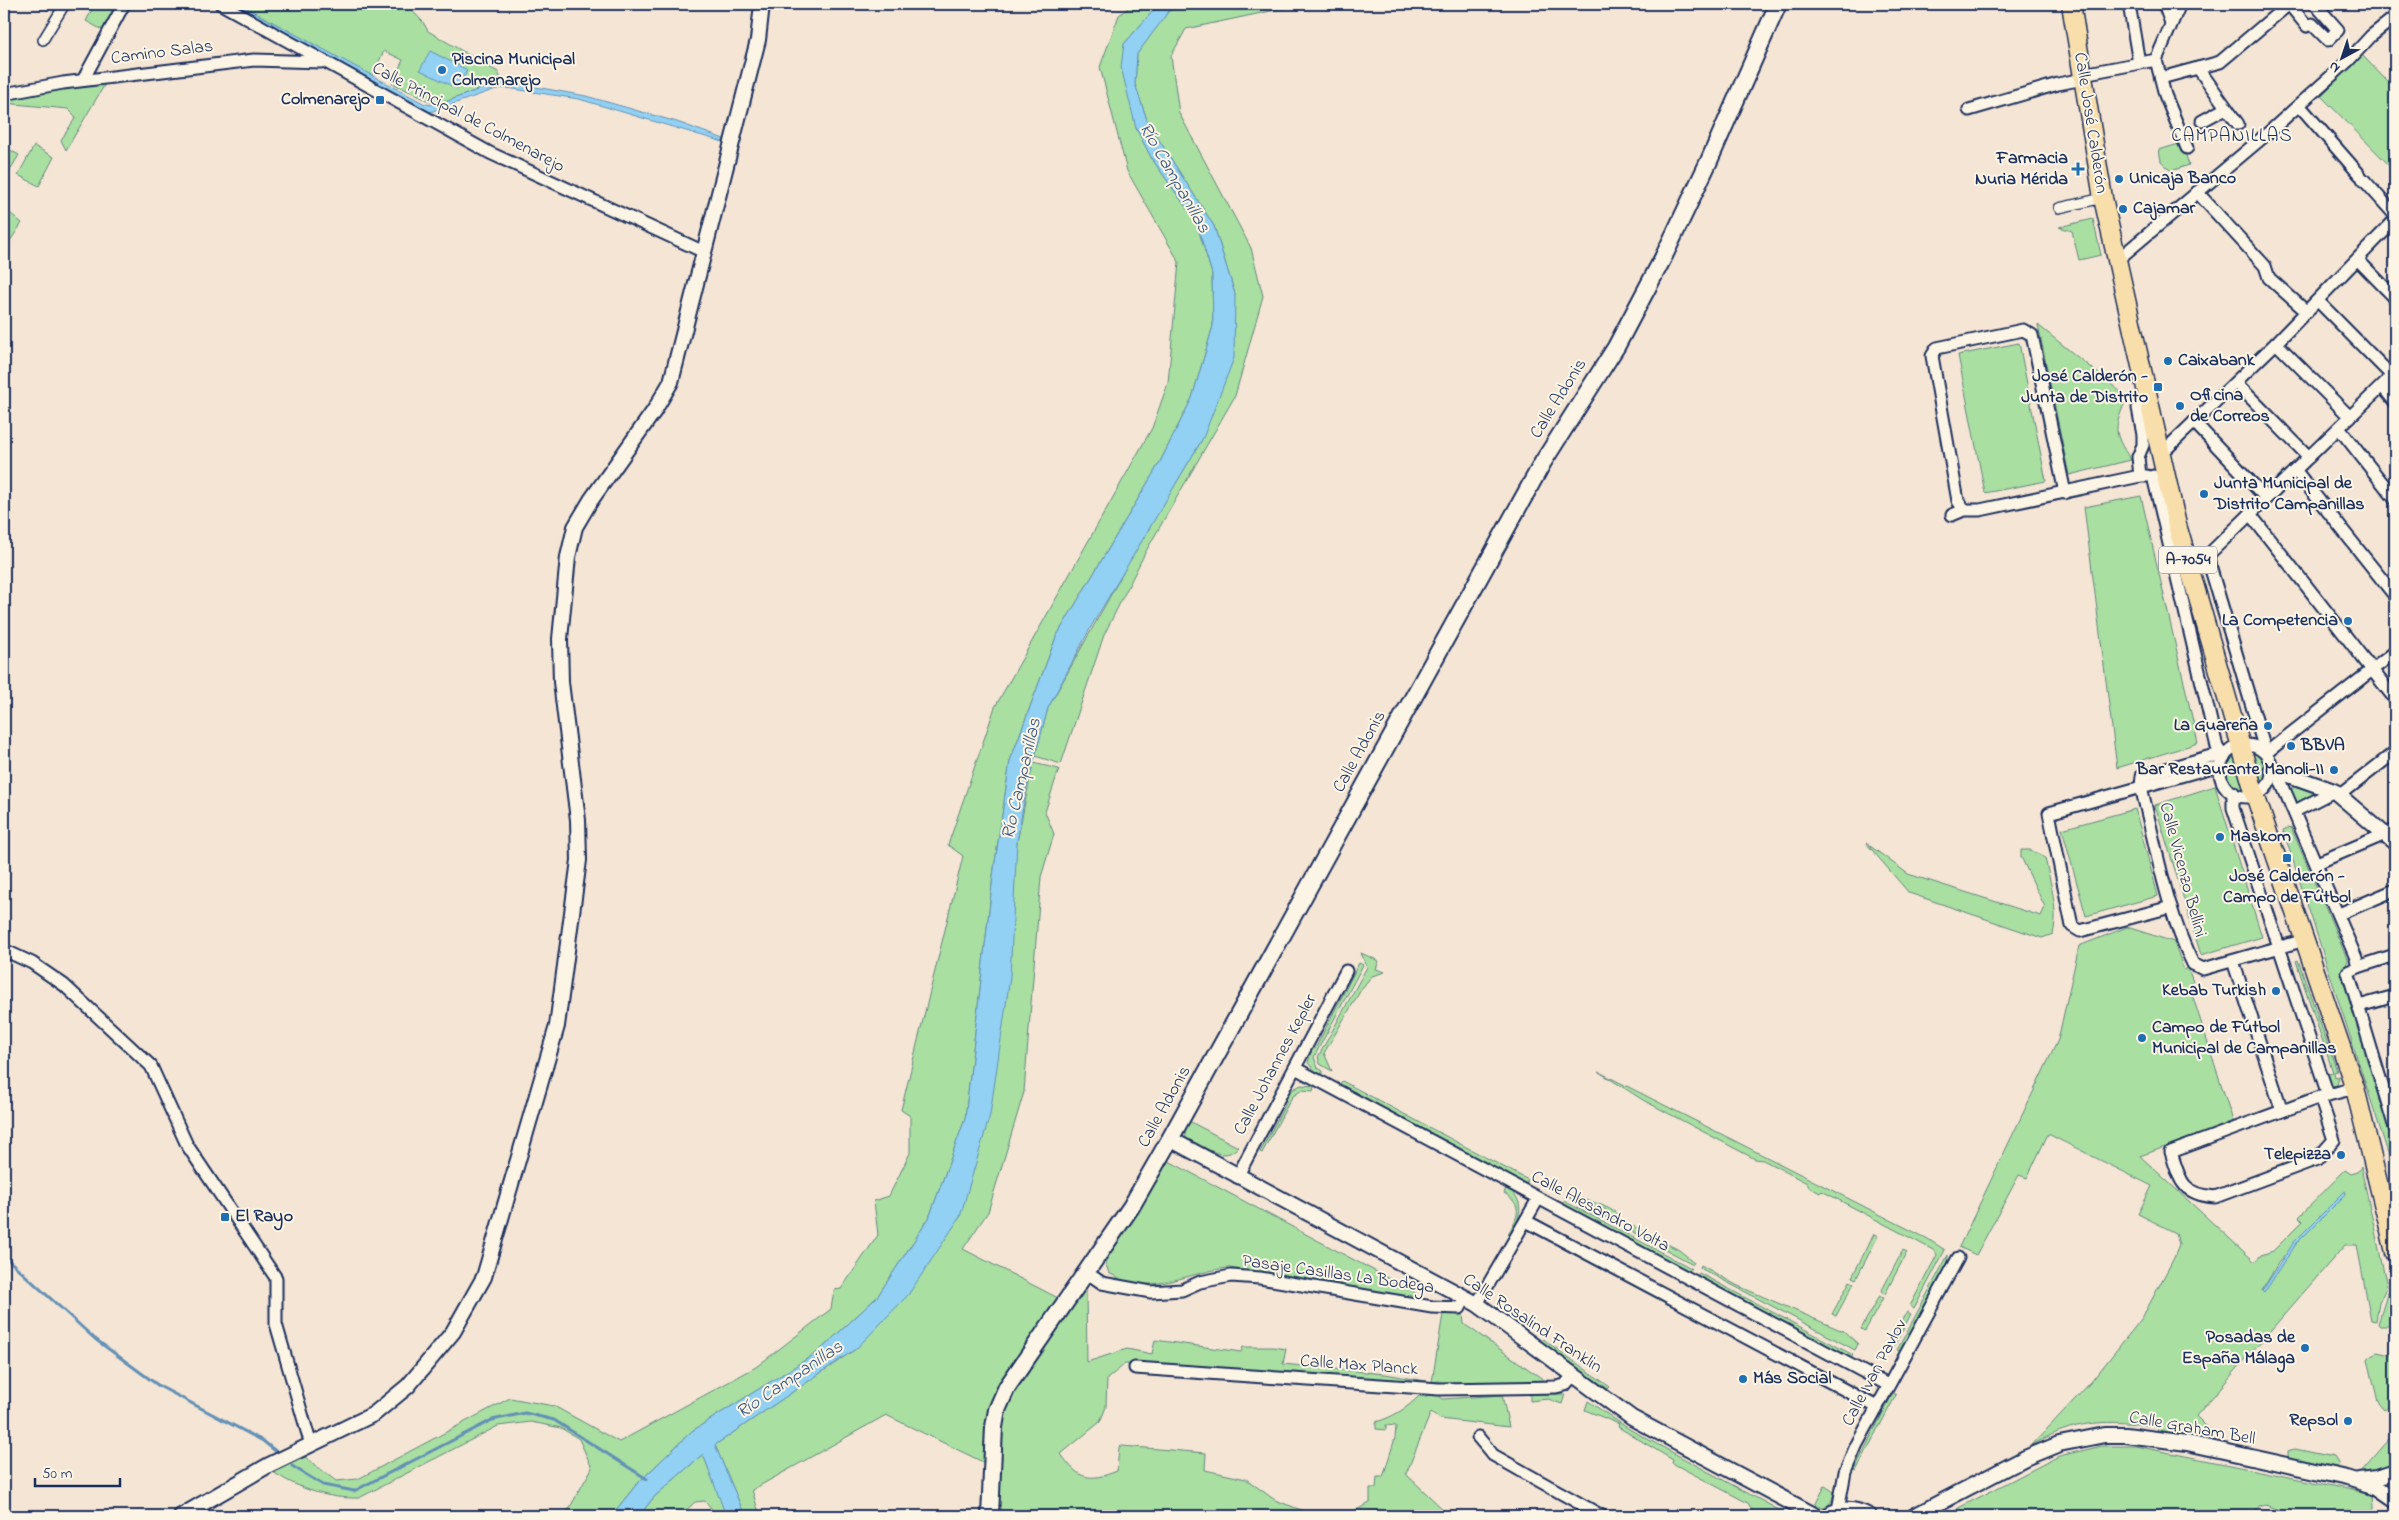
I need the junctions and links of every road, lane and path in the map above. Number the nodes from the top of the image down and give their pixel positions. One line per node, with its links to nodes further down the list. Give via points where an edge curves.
1 (65, 4): 14 (street)
2 (124, 4): 21 (street)
3 (221, 4): 16 (street, Calle Principal de Colmenarejo)
4 (762, 4): 34 (street, via 758,40)
5 (1778, 4): 93 (main road, Calle Adonis, via 1709,161 1616,347 1543,462)
6 (2071, 4): 19 (main road, Calle José Calderón / A-7054)
7 (2129, 4): 17 (street)
8 (2164, 4): 13 (street)
9 (2180, 4): 13 (street)
10 (2289, 4): 11 (street, via 2307,26 2312,24 2328,40 2338,30); 18 (street, via 2220,62)
11 (2315, 4)
12 (2395, 17): 23 (street)
13 (2171, 23): 15 (street)
14 (43, 40)
15 (2156, 60): 17 (street); 20 (street)
16 (325, 63): 21 (street, Camino Salas, via 254,60); 34 (street, Calle Principal de Colmenarejo, via 490,153)
17 (2139, 63): 19 (street)
18 (2198, 68): 20 (street); 24 (street)
19 (2083, 77): 25 (street); 30 (main road, Calle José Calderón / A-7054)
20 (2161, 78): 28 (street)
21 (84, 80): 22 (street, Camino Salas)
22 (4, 94)
23 (2299, 105): 29 (street); 32 (street)
24 (2226, 108): 26 (street); 27 (street)
25 (1969, 110)
26 (2202, 121)
27 (2238, 124)
28 (2187, 148)
29 (2197, 192): 36 (street); 39 (street, via 2265,266 2269,278)
30 (2103, 198): 31 (street); 36 (main road, Calle José Calderón / A-7054)
31 (2058, 208)
32 (2395, 216)
33 (2395, 220): 35 (street)
34 (704, 252): 107 (street, via 671,382 575,526 568,557 560,639 561,682 578,820 579,860 557,1026 484,1276 453,1332 408,1386 374,1414)
35 (2358, 260): 37 (street); 38 (street)
36 (2116, 262): 44 (main road, Calle José Calderón / A-7054)
37 (2395, 298)
38 (2318, 301): 39 (street); 41 (street)
39 (2307, 312): 40 (street)
40 (2276, 343): 42 (street); 46 (street)
41 (2394, 375): 43 (street)
42 (2236, 383): 47 (street); 50 (street)
43 (2382, 386): 45 (street); 46 (street)
44 (2145, 391): 49 (main road, Calle José Calderón / A-7054); 53 (street, via 2138,408 2143,435 2138,457)
45 (2395, 402)
46 (2350, 417): 48 (street)
47 (2194, 422): 49 (street); 55 (street)
48 (2339, 428): 50 (street); 56 (street)
49 (2160, 455): 52 (main road, Calle José Calderón / A-7054)
50 (2309, 457): 51 (street)
51 (2295, 470): 55 (street); 60 (street)
52 (2159, 474): 53 (street); 64 (main road, Calle José Calderón / A-7054); 67 (street, Calle José Calderón)
53 (2140, 476): 54 (street)
54 (2066, 493): 57 (street, via 1980,510); 57 (street, via 2032,335 2022,330 1938,348 1932,356 1958,501)
55 (2266, 498): 58 (street)
56 (2395, 499)
57 (1964, 510): 59 (street)
58 (2250, 514): 62 (street); 66 (street, via 2207,556)
59 (1952, 515)
60 (2395, 596)
61 (2395, 652): 62 (street)
62 (2372, 670): 63 (street); 66 (street)
63 (2395, 699)
64 (2242, 745): 66 (street, via 2259,748); 67 (street, via 2228,752); 72 (main road, Calle José Calderón / A-7054)
65 (2395, 752): 71 (street)
66 (2266, 753): 68 (street)
67 (2222, 763): 69 (street, via 2211,756 2142,776); 70 (street, Calle José Calderón, via 2223,781)
68 (2276, 770): 71 (street); 72 (street, via 2268,785); 73 (street)
69 (2141, 788): 77 (street, Calle Vicenzo Bellini); 77 (street, via 2049,813 2072,926 2080,931)
70 (2233, 792): 72 (street, via 2240,796); 80 (street, via 2233,808)
71 (2337, 793): 73 (street); 74 (street)
72 (2255, 795): 79 (main road, Calle José Calderón / A-7054)
73 (2295, 811): 75 (street)
74 (2392, 835): 75 (street)
75 (2317, 863): 78 (street)
76 (2395, 890): 78 (street)
77 (2171, 907): 83 (street, Calle Vicenzo Bellini, via 2193,964 2203,969)
78 (2339, 914): 84 (street)
79 (2304, 940): 80 (street, Calle Vicenzo Bellini); 89 (main road, Calle José Calderón / A-7054)
80 (2279, 948): 83 (street, Calle Vicenzo Bellini); 90 (street)
81 (4, 950): 107 (street, via 32,963 64,985 151,1066 187,1145 276,1278 276,1324)
82 (2395, 955): 84 (street)
83 (2233, 961): 91 (street)
84 (2358, 966): 87 (street, via 2348,972)
85 (1346, 970): 88 (street, Calle Johannes Kepler)
86 (2395, 996): 87 (street)
87 (2359, 1006): 92 (street)
88 (1295, 1068): 94 (street, Calle Johannes Kepler); 95 (street, Calle Alesandro Volta)
89 (2355, 1088): 90 (street); 97 (main road, Calle José Calderón / A-7054)
90 (2324, 1096): 91 (street); 91 (street, via 2334,1140 2317,1159 2215,1197 2199,1196 2181,1183 2171,1152)
91 (2282, 1111)
92 (2395, 1128)
93 (1170, 1139): 94 (street, Calle Rosalind Franklin); 100 (main road, Calle Adonis)
94 (1237, 1176): 101 (street, Calle Rosalind Franklin)
95 (1538, 1199): 96 (street); 104 (street, Calle Alesandro Volta)
96 (1526, 1220): 101 (street); 105 (street)
97 (2393, 1222): 98 (main road, Calle José Calderón / A-7054)
98 (2395, 1252)
99 (1958, 1258): 104 (street, Calle Ivan Pavlov)
100 (1086, 1272): 101 (street, Pasaje Casillas La Bodega, via 1102,1283 1151,1292 1182,1290 1200,1282 1231,1276 1432,1307 1460,1308); 113 (main road, Calle Adonis, via 1007,1387 997,1410)
101 (1471, 1301): 103 (street, Calle Rosalind Franklin)
102 (1135, 1368): 103 (street, Calle Max Planck, via 1438,1389 1556,1387 1565,1385)
103 (1574, 1374): 115 (street, Calle Rosalind Franklin, via 1646,1427)
104 (1888, 1385): 105 (street, Calle Ivan Pavlov)
105 (1877, 1407): 111 (street, Calle Ivan Pavlov, via 1845,1472)
106 (1478, 1437): 114 (street, via 1493,1455)
107 (311, 1445): 112 (street, via 269,1465)
108 (2395, 1472): 109 (street, Calle Graham Bell)
109 (2356, 1480): 110 (street, Calle Graham Bell, via 2376,1487); 117 (street, Calle Graham Bell, via 2187,1443 2105,1435 2080,1438 2042,1451)
110 (2395, 1500)
111 (1832, 1513): 116 (street, via 1856,1511)
112 (181, 1516)
113 (990, 1516)
114 (1602, 1516)
115 (1816, 1516)
116 (1869, 1516)
117 (1916, 1516)

